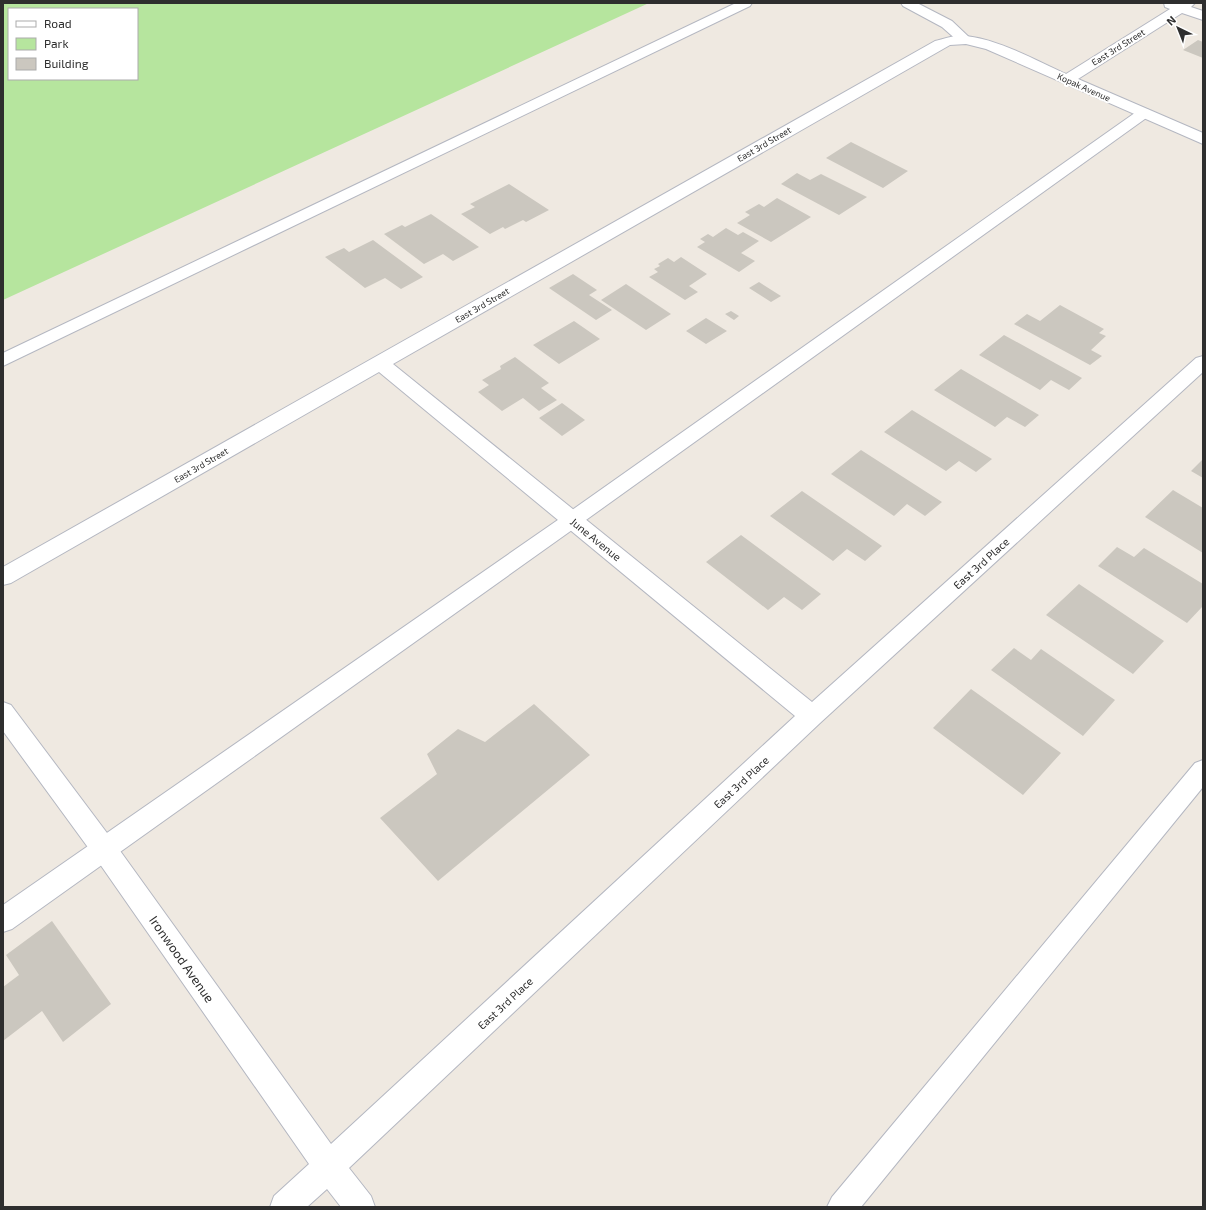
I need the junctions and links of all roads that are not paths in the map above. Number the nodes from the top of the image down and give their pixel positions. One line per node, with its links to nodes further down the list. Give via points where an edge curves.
1 (746, 3): 9 (lane)
2 (907, 3): 5 (lane, via 947,24)
3 (1179, 5): 4 (street); 6 (street, East 3rd Street)
4 (1203, 16)
5 (964, 39): 6 (street, Kopak Avenue, via 991,46); 11 (street, East 3rd Street, via 940,44)
6 (1068, 79): 7 (street, Kopak Avenue)
7 (1144, 113): 8 (street, Kopak Avenue); 12 (lane)
8 (1203, 139)
9 (3, 360)
10 (1203, 362): 15 (street, East 3rd Place)
11 (380, 363): 12 (street, June Avenue); 13 (street, East 3rd Street)
12 (572, 520): 15 (street, June Avenue); 17 (lane)
13 (3, 577)
14 (3, 712): 17 (street, Ironwood Avenue)
15 (812, 716): 19 (street, East 3rd Place)
16 (1203, 770): 22 (lane)
17 (104, 850): 18 (lane); 19 (street, Ironwood Avenue)
18 (3, 920)
19 (329, 1166): 20 (street, East 3rd Place); 21 (street, Ironwood Avenue)
20 (285, 1207)
21 (360, 1207)
22 (842, 1207)

